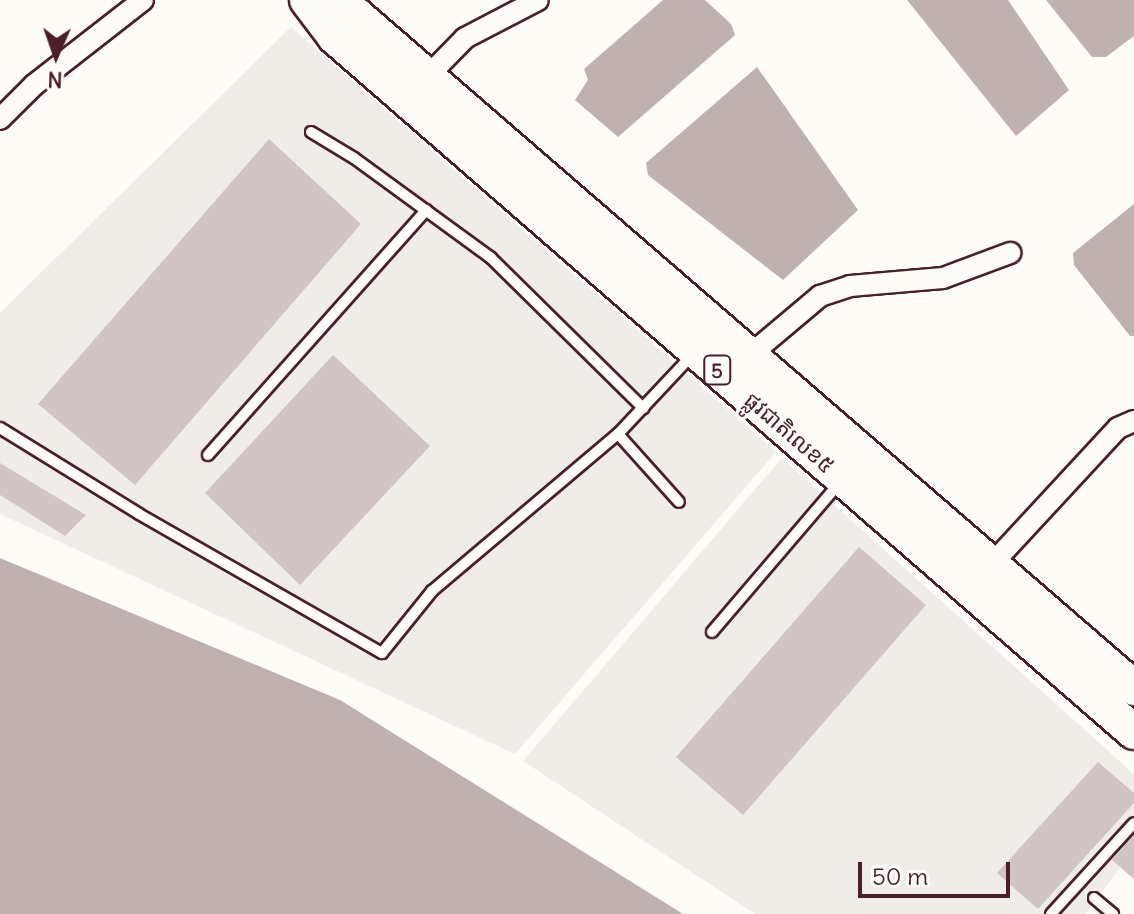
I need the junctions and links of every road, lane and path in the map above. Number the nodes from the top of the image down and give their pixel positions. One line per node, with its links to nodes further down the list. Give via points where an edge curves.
1 (143, 0): 6 (street, via 34,85)
2 (307, 0): 10 (highway, ផ្លូវជាតិលេខ៥ / 5, via 335,37)
3 (330, 0): 5 (highway, ផ្លូវជាតិលេខ៥ / 5, via 356,15)
4 (538, 0): 5 (street, via 465,38)
5 (426, 78): 10 (highway, ផ្លូវជាតិលេខ៥ / 5)
6 (0, 119)
7 (311, 132): 8 (lane)
8 (426, 210): 12 (lane, via 491,258); 16 (lane)
9 (1010, 253): 11 (street, via 943,278 850,286 820,296)
10 (707, 339): 11 (highway, ផ្លូវជាតិលេខ៥ / 5); 12 (lane); 17 (highway, ផ្លូវជាតិលេខ៥ / 5)
11 (750, 355): 17 (highway, ផ្លូវជាតិលេខ៥ / 5)
12 (643, 408): 15 (lane)
13 (1134, 421): 19 (street, via 1118,428)
14 (0, 428): 15 (lane, via 382,653 432,591)
15 (618, 434): 18 (lane)
16 (208, 455)
17 (854, 466): 19 (highway, ផ្លូវជាតិលេខ៥ / 5); 20 (lane); 21 (highway, ផ្លូវជាតិលេខ៥ / 5)
18 (679, 502)
19 (992, 564): 21 (highway, ផ្លូវជាតិលេខ៥ / 5)
20 (712, 632)
21 (1061, 647): 22 (highway, ផ្លូវជាតិលេខ៥ / 5); 23 (highway, ផ្លូវជាតិលេខ៥ / 5)
22 (1134, 688)
23 (1134, 732)
24 (1134, 823): 26 (lane)
25 (1094, 898): 27 (lane)
26 (1051, 914)
27 (1113, 914)

